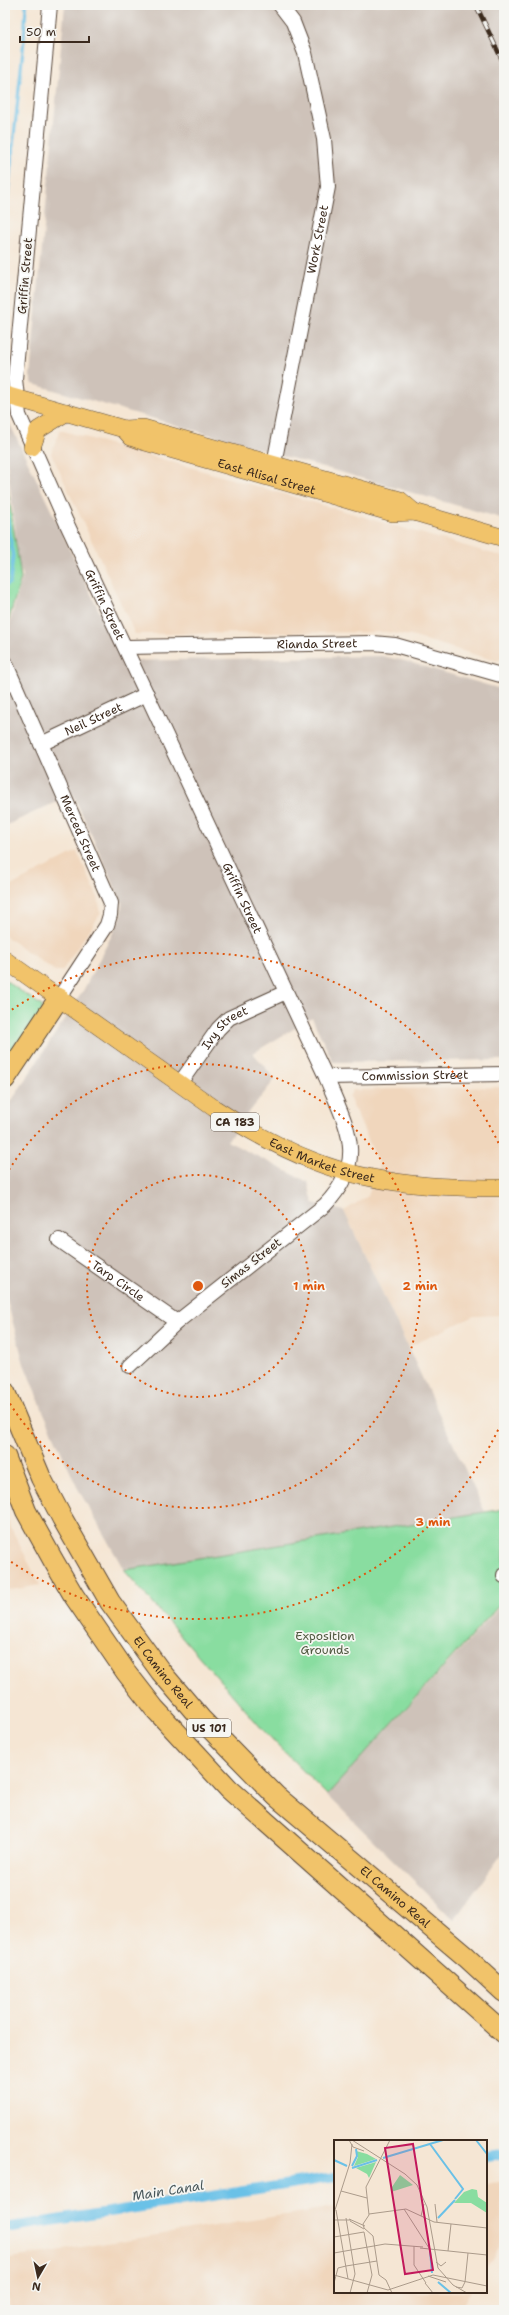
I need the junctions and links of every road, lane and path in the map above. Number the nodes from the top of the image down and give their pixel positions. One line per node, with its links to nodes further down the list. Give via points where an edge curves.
1 (50, 5): 3 (street, Griffin Street, via 16,379)
2 (280, 5): 6 (street, Work Street, via 293,22 305,53 324,139 328,187)
3 (10, 396): 4 (main road, East Alisal Street); 5 (street, Griffin Street)
4 (67, 412): 5 (main road, via 38,430); 6 (main road, East Alisal Street, via 124,429 131,437 142,441)
5 (32, 447): 8 (street, Griffin Street)
6 (273, 472): 7 (main road, East Alisal Street, via 393,513 414,512)
7 (504, 538)
8 (125, 647): 10 (street, Rianda Street, via 373,643 395,645); 11 (street, Griffin Street)
9 (5, 662): 12 (street, Merced Street)
10 (504, 676)
11 (147, 694): 12 (street, Neil Street); 14 (street, Griffin Street)
12 (41, 744): 15 (street, Merced Street, via 110,903 107,925)
13 (5, 960): 15 (main road, East Market Street / CA 183)
14 (286, 992): 17 (street, Griffin Street); 19 (street, Ivy Street, via 229,1018 218,1029)
15 (59, 998): 18 (highway); 19 (main road, East Market Street / CA 183)
16 (504, 1074): 17 (street, Commission Street)
17 (326, 1077): 20 (street, Griffin Street, via 349,1132 352,1152)
18 (5, 1078)
19 (180, 1083): 20 (main road, East Market Street / CA 183, via 248,1130 295,1153)
20 (346, 1170): 21 (main road, East Market Street / CA 183, via 366,1176 438,1188); 23 (street, Simas Street, via 337,1193 325,1205)
21 (504, 1188)
22 (60, 1240): 23 (street, Tarp Circle)
23 (177, 1322): 24 (street, Simas Street)
24 (130, 1366)
25 (5, 1392): 27 (highway, El Camino Real / US 101, via 41,1478 62,1518 110,1602 161,1672 201,1719 276,1796)
26 (5, 1456): 28 (highway, US 101, via 26,1511 74,1596 154,1708 229,1788)
27 (504, 1990)
28 (504, 2034)

